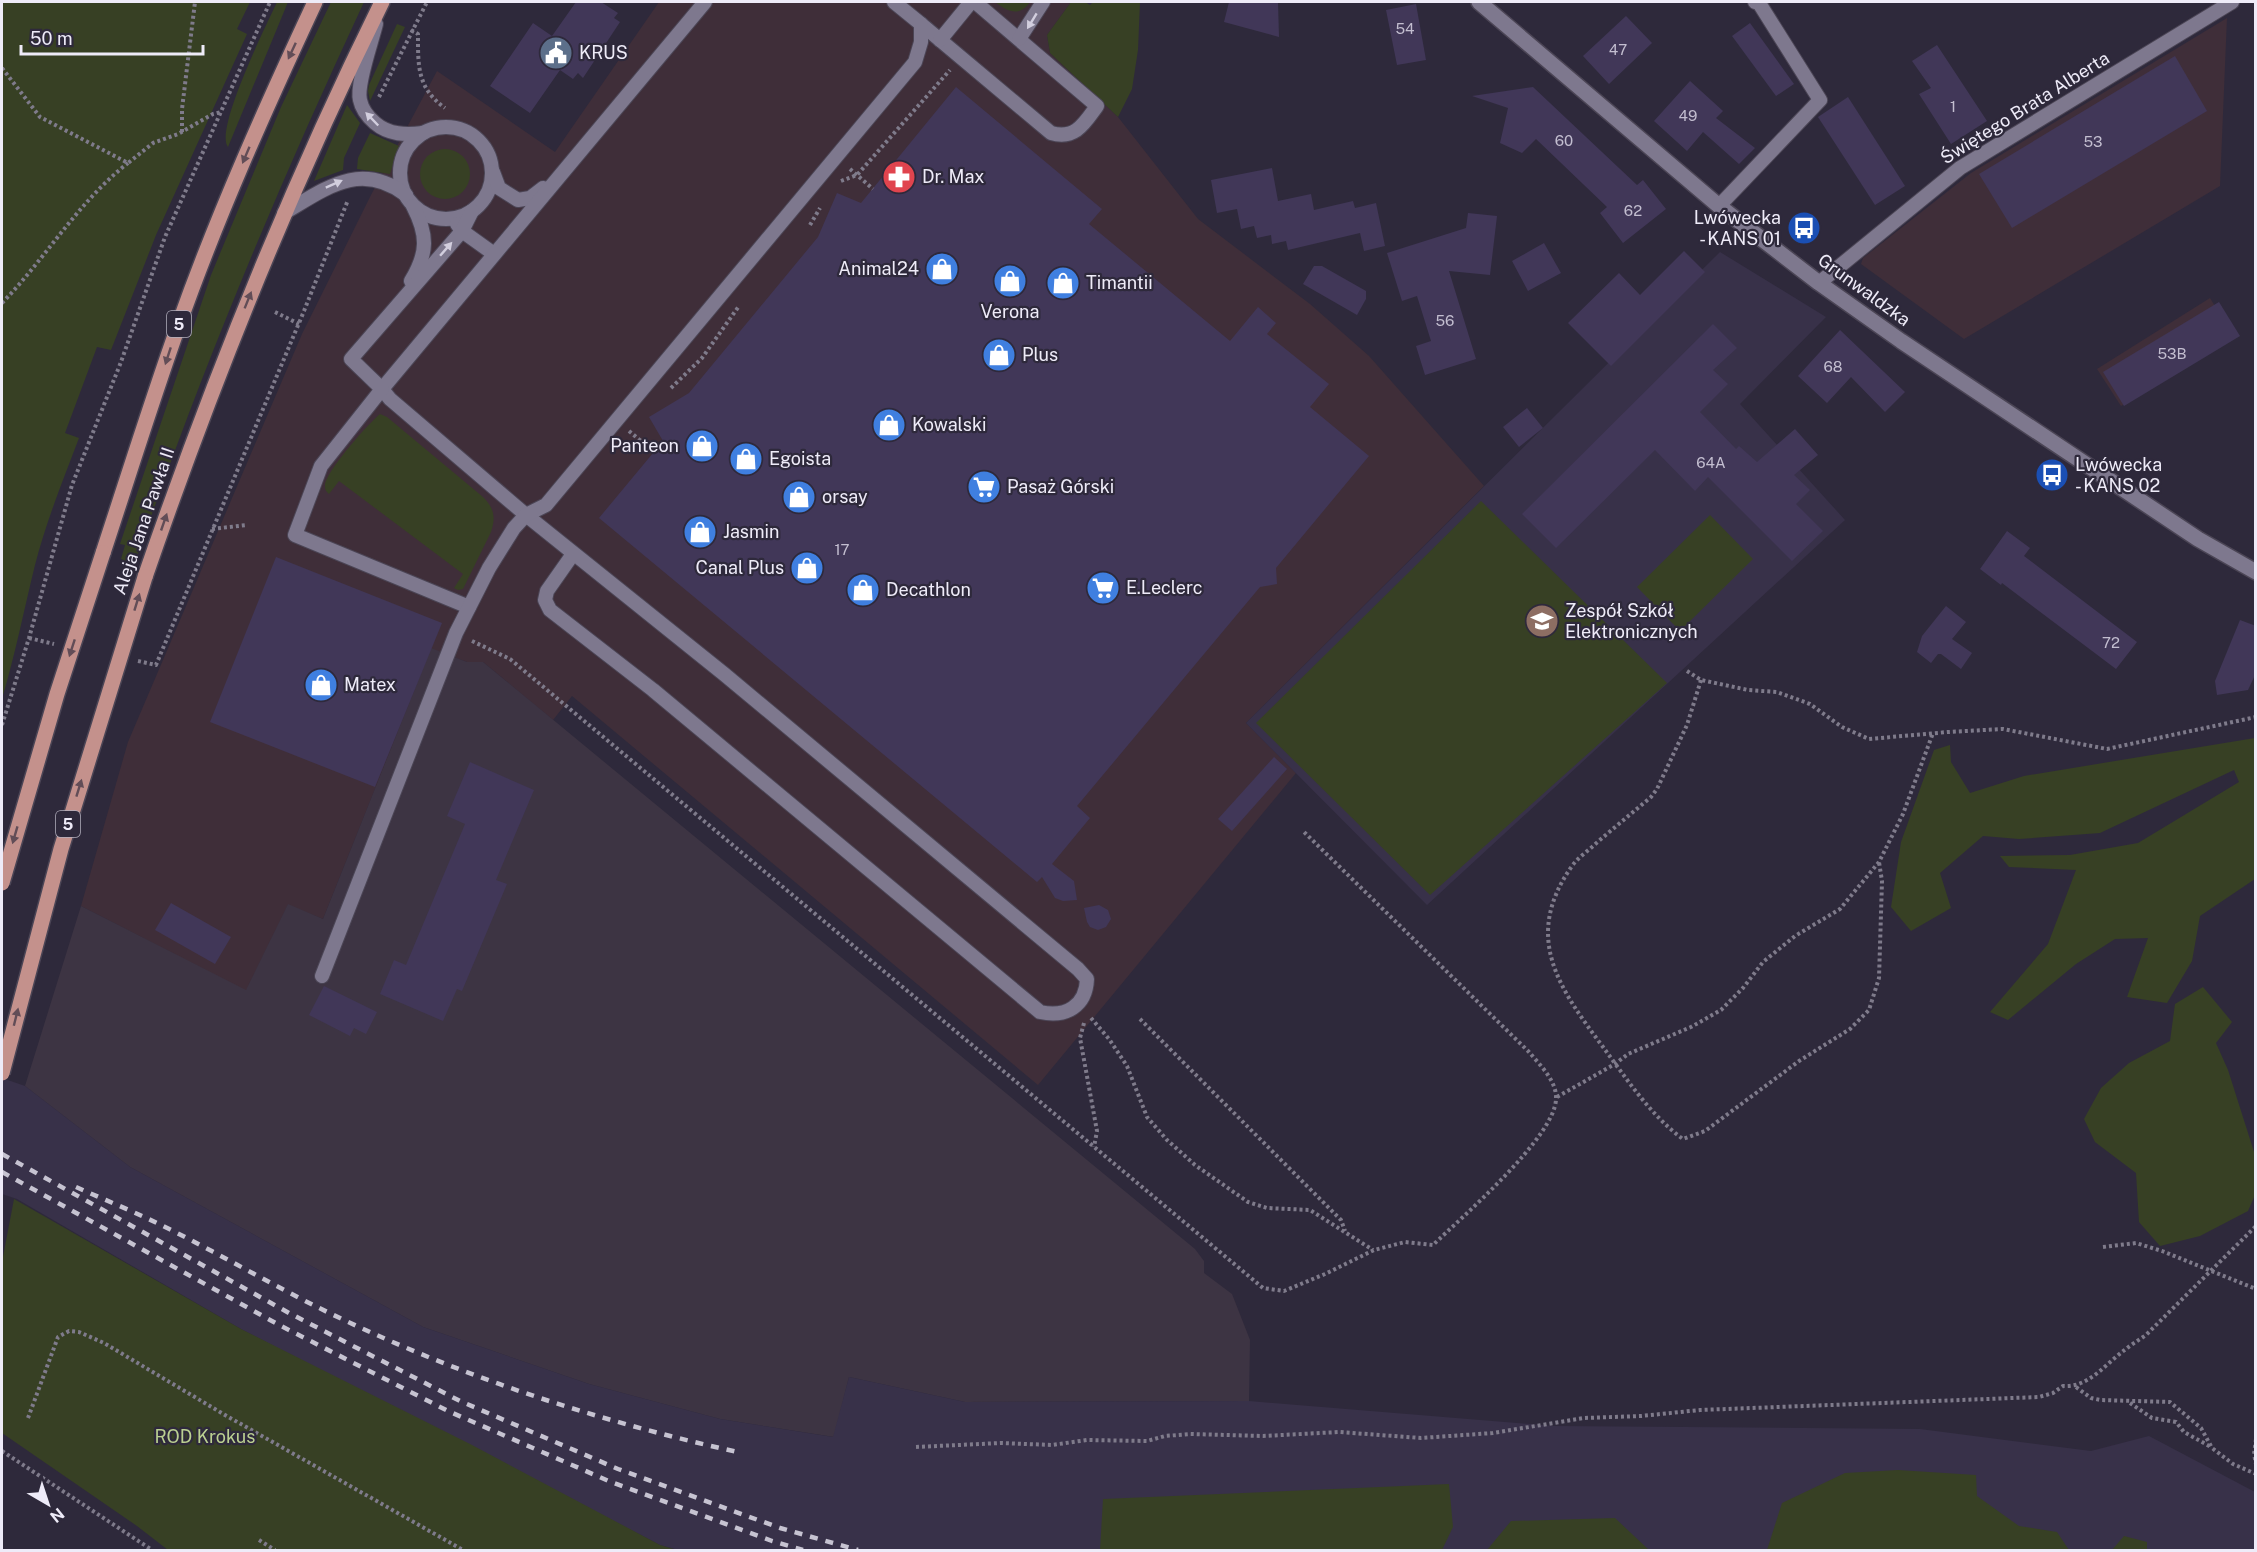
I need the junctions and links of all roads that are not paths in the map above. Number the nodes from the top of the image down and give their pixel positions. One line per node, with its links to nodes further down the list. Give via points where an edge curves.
1 (315, 2): 30 (main road, Aleja Jana Pawła II / 5, one-way to 30, bridge, via 269,101 175,335 57,694)
2 (382, 2): 13 (lane, one-way to 2, via 407,135 381,128 369,118 359,99); 19 (main road, Aleja Jana Pawła II / 5)
3 (705, 2): 15 (lane)
4 (894, 2): 10 (lane)
5 (973, 2): 11 (lane); 12 (lane)
6 (1043, 2): 11 (lane, one-way to 11)
7 (1479, 2): 17 (street, Grunwaldzka)
8 (1755, 2): 17 (lane, via 1820,100)
9 (2232, 2): 23 (lane, Świętego Brata Alberta, via 1960,168)
10 (921, 24): 12 (lane); 26 (lane, via 915,62 546,505)
11 (1019, 39): 12 (lane, via 1097,106 1074,133 1051,133)
12 (939, 40)
13 (425, 132): 14 (lane, via 455,128 469,133 481,143); 16 (lane, via 413,141 401,167 401,182)
14 (492, 171): 15 (lane, via 499,188 518,200 531,198); 18 (lane, via 483,200)
15 (557, 178): 22 (lane)
16 (409, 200): 19 (lane, one-way to 16, via 332,184 350,179 392,185); 20 (lane, via 432,217); 24 (lane, via 422,222 423,256)
17 (1719, 206): 23 (street, Grunwaldzka)
18 (472, 211): 20 (lane); 21 (lane)
19 (284, 213): 32 (main road, Aleja Jana Pawła II / 5, one-way to 19, bridge, via 61,849 145,577 225,354)
20 (452, 218): 21 (lane)
21 (462, 231): 22 (lane); 24 (lane, one-way to 21)
22 (494, 254): 25 (lane)
23 (1819, 283): 28 (street, Grunwaldzka, via 2188,532)
24 (393, 309): 25 (lane, via 351,359)
25 (382, 389): 26 (lane); 29 (lane, via 321,466 295,536)
26 (526, 515): 27 (lane); 29 (lane, via 489,568)
27 (573, 554): 27 (lane, via 1078,969 1087,985 1077,1003 1065,1014 1052,1015 1033,1007 653,690 550,610 545,600 547,591)
28 (2256, 572)
29 (470, 607): 31 (lane, via 456,633)
30 (2, 883)
31 (322, 976)
32 (2, 1073)

